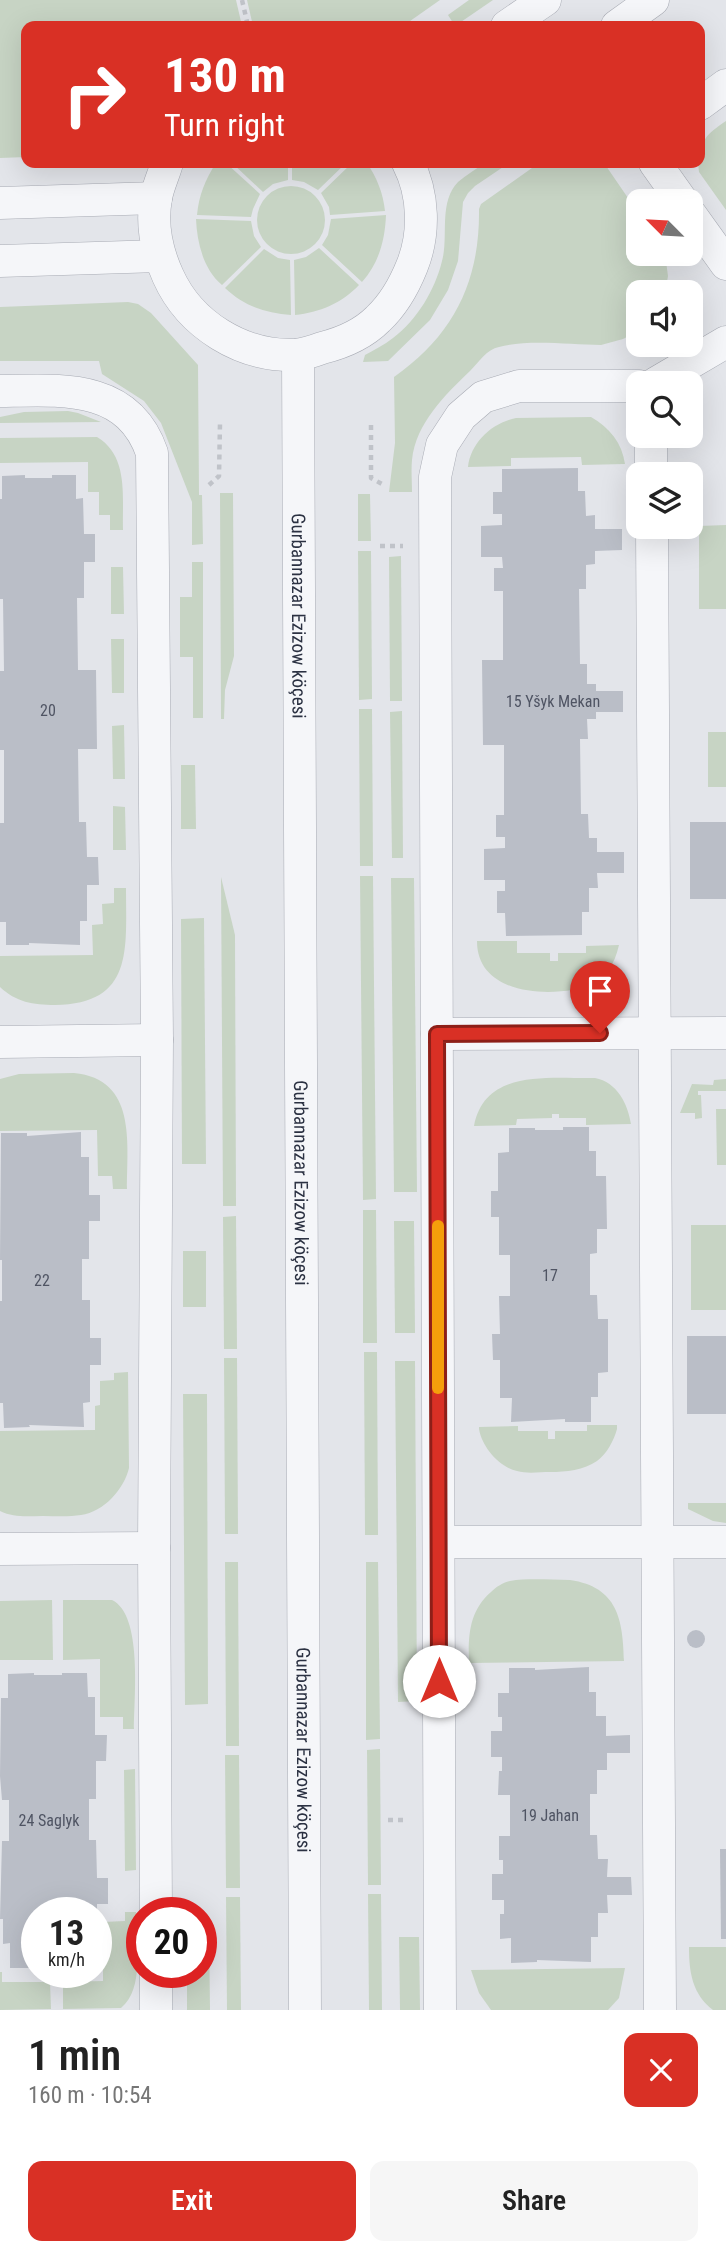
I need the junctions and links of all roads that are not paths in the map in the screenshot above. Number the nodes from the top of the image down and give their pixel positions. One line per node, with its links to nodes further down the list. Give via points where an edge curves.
1 (545, 0): 3 (street)
2 (653, 0): 4 (street)
3 (515, 21)
4 (624, 21)
5 (726, 85): 6 (street)
6 (705, 100)
7 (165, 168): 11 (street)
8 (416, 168): 18 (street, via 422,212 418,252 403,289 378,320 344,343)
9 (659, 168): 10 (street)
10 (673, 189)
11 (156, 198): 12 (street); 14 (street)
12 (0, 203)
13 (704, 233): 16 (street)
14 (159, 256): 15 (street); 18 (street, via 175,293 200,322 232,342 268,353)
15 (0, 261)
16 (726, 264)
17 (726, 342): 19 (street)
18 (298, 355): 36 (street, Gurbannazar Ezizow köçesi)
19 (676, 371)
20 (626, 386): 25 (street, via 519,386 483,397 461,416 442,445 435,477)
21 (0, 391): 26 (street, via 60,390 94,396 133,419 152,453)
22 (652, 539): 23 (street)
23 (655, 1033): 24 (street); 25 (street); 29 (street)
24 (726, 1033)
25 (437, 1034): 28 (street)
26 (157, 1040): 27 (street); 31 (street)
27 (0, 1042)
28 (439, 1542): 29 (street); 37 (street)
29 (658, 1542): 30 (street); 38 (street)
30 (726, 1542)
31 (154, 1548): 32 (street); 33 (street)
32 (0, 1549)
33 (156, 1897)
34 (156, 1988): 35 (street)
35 (156, 2010)
36 (305, 2010)
37 (440, 2010)
38 (660, 2010)

